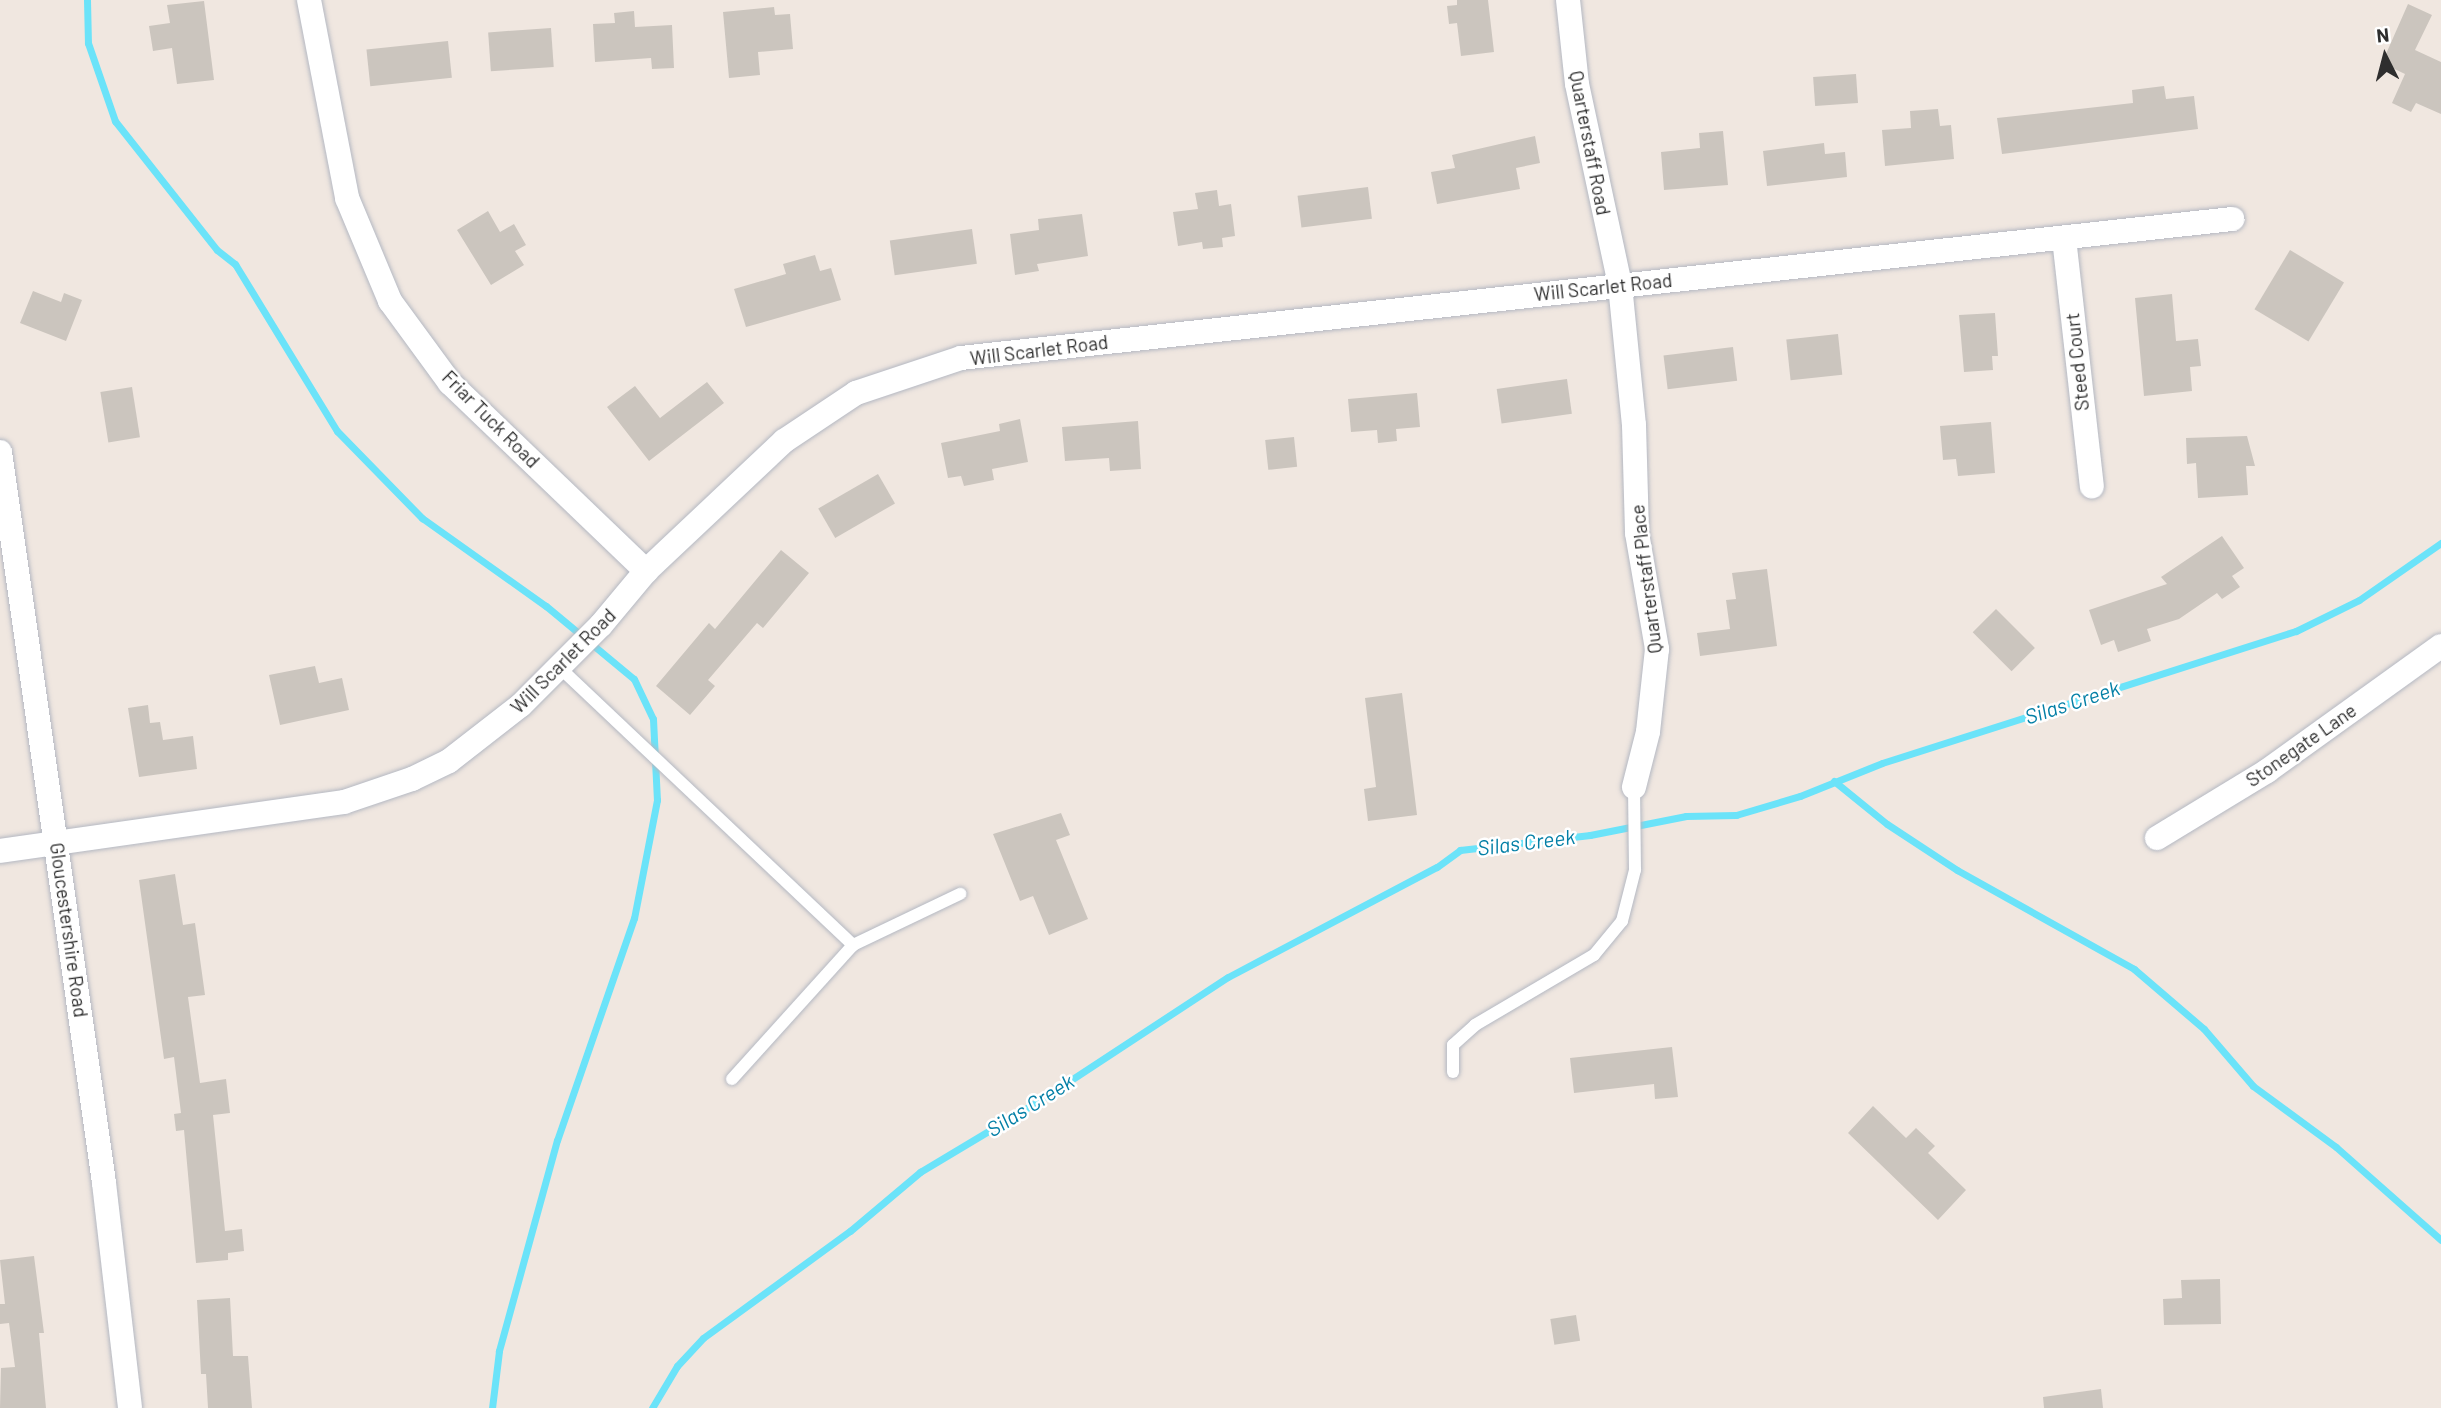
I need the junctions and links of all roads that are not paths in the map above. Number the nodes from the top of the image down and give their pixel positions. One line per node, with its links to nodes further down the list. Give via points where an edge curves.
1 (309, 0): 8 (street, Friar Tuck Road, via 347,198 390,301 450,383)
2 (1568, 0): 5 (street, Quarterstaff Road, via 1579,97)
3 (2232, 219): 4 (street, Will Scarlet Road)
4 (2064, 238): 5 (street, Will Scarlet Road); 7 (street, Steed Court)
5 (1620, 285): 8 (street, Will Scarlet Road, via 961,358 856,393 784,441); 11 (street, Quarterstaff Place, via 1634,425 1637,533 1657,649 1648,732)
6 (0, 453): 13 (street, Gloucestershire Road)
7 (2092, 486)
8 (646, 571): 10 (street, Will Scarlet Road)
9 (2441, 646): 12 (street, Stonegate Lane, via 2267,771)
10 (559, 667): 13 (street, Will Scarlet Road, via 474,744 412,779 376,792 344,802); 16 (lane)
11 (1634, 798): 17 (lane, via 1635,870 1622,921 1594,955 1475,1025 1453,1045)
12 (2157, 838)
13 (56, 843): 14 (street, Will Scarlet Road); 19 (street, Gloucestershire Road)
14 (0, 851)
15 (960, 894): 16 (lane)
16 (853, 944): 18 (lane)
17 (1453, 1072)
18 (732, 1079)
19 (131, 1408)

